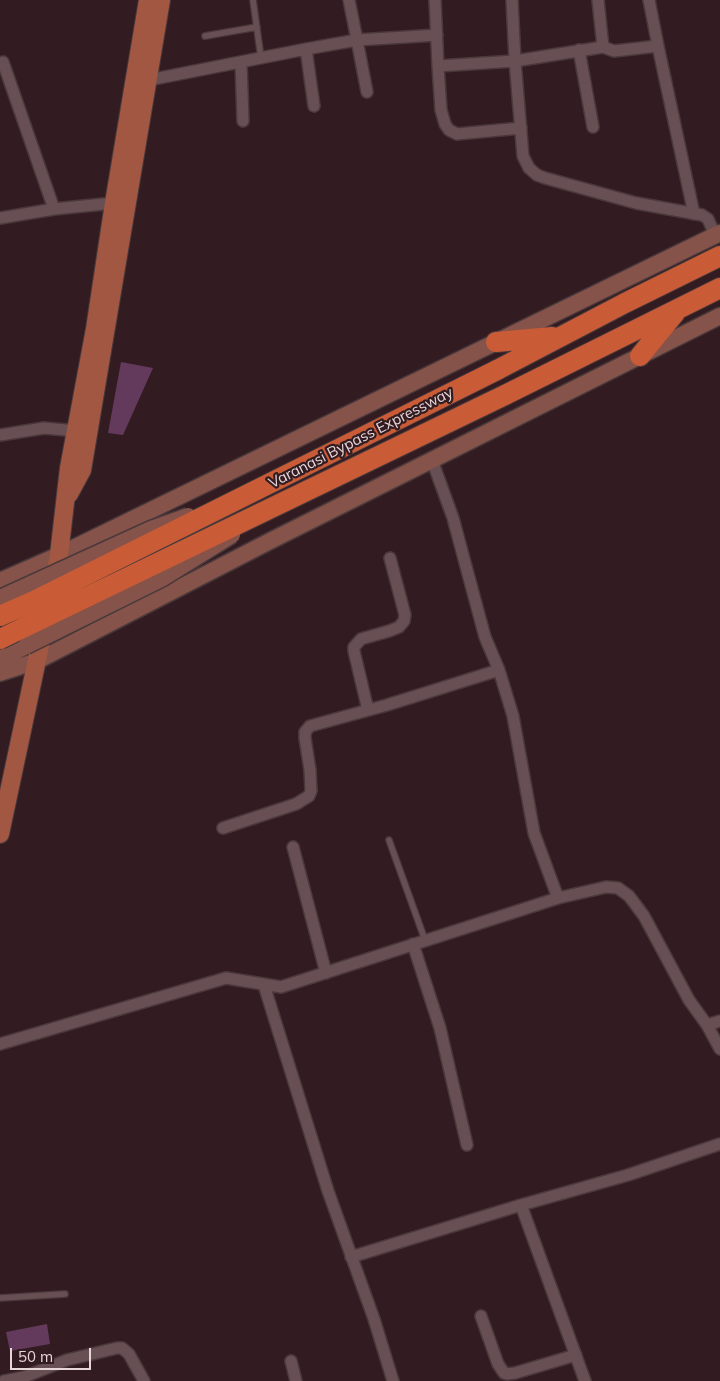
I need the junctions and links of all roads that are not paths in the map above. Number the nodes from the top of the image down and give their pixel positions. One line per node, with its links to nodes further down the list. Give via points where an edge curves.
1 (148, 0): 28 (main road)
2 (161, 0): 22 (main road)
3 (253, 0): 9 (lane)
4 (349, 0): 12 (street)
5 (435, 0): 10 (street)
6 (512, 0): 18 (street)
7 (598, 0): 14 (street)
8 (649, 0): 13 (street)
9 (257, 27): 11 (lane); 17 (lane)
10 (437, 35): 12 (street); 21 (street)
11 (205, 36)
12 (357, 40): 15 (street); 23 (street)
13 (658, 46): 14 (street, via 614,51); 30 (street)
14 (603, 47): 16 (street)
15 (306, 49): 17 (street); 24 (street)
16 (579, 50): 18 (street); 26 (street)
17 (261, 58): 20 (street)
18 (514, 61): 21 (street); 27 (street)
19 (3, 62): 29 (street)
20 (241, 62): 22 (street); 25 (street)
21 (438, 66): 27 (street, via 441,110 449,130 457,134)
22 (149, 80): 44 (main road, via 82,470)
23 (367, 92)
24 (314, 106)
25 (243, 121)
26 (593, 127)
27 (521, 128): 30 (street, via 523,156 537,175 636,203)
28 (114, 203): 29 (street); 40 (main road)
29 (54, 209): 31 (street)
30 (694, 214): 32 (street, via 708,219)
31 (0, 218)
32 (717, 234): 38 (street)
33 (720, 256): 37 (highway, Varanasi Bypass Expressway)
34 (720, 288): 35 (highway, Varanasi Bypass Expressway)
35 (680, 308): 39 (highway); 45 (highway, Varanasi Bypass Expressway, bridge)
36 (720, 316): 39 (street)
37 (562, 336): 38 (highway); 43 (highway, Varanasi Bypass Expressway, bridge)
38 (496, 342): 46 (street)
39 (640, 356): 42 (street)
40 (76, 430): 41 (street, via 44,428); 44 (main road)
41 (0, 435)
42 (432, 460): 53 (street); 54 (street, via 453,518 485,636)
43 (255, 492): 49 (street, bridge, via 151,529); 50 (highway, Varanasi Bypass Expressway, bridge)
44 (66, 499): 46 (main road)
45 (289, 500): 51 (highway, Varanasi Bypass Expressway, bridge); 52 (street, bridge, via 163,578)
46 (59, 555): 48 (street); 53 (main road)
47 (390, 558): 56 (street, via 405,615 399,627 361,639 354,647)
48 (0, 581)
49 (0, 598)
50 (0, 616)
51 (0, 639)
52 (0, 659)
53 (37, 661): 55 (street); 58 (main road)
54 (499, 670): 56 (street); 61 (street, via 513,716 534,833)
55 (0, 673)
56 (368, 710): 57 (street, via 307,728 309,796 296,804)
57 (222, 828)
58 (0, 834)
59 (389, 840): 62 (lane)
60 (292, 847): 64 (street)
61 (558, 898): 62 (street); 67 (street, via 606,887 618,888 629,896)
62 (426, 940): 63 (street)
63 (413, 944): 64 (street); 71 (street, via 440,1028)
64 (326, 973): 65 (street, via 280,987)
65 (264, 984): 68 (street, via 226,978); 73 (street)
66 (720, 1021): 67 (street)
67 (707, 1025): 69 (street)
68 (0, 1044)
69 (720, 1049)
70 (720, 1144): 72 (street, via 628,1176)
71 (467, 1145)
72 (521, 1205): 73 (street); 77 (street)
73 (351, 1257): 82 (street)
74 (65, 1294): 75 (lane)
75 (0, 1298)
76 (481, 1316): 77 (street, via 498,1364 507,1374)
77 (576, 1355): 83 (street)
78 (291, 1361): 81 (street)
79 (4, 1381): 80 (street, via 117,1348 129,1354)
80 (144, 1381)
81 (296, 1381)
82 (392, 1381)
83 (585, 1381)

